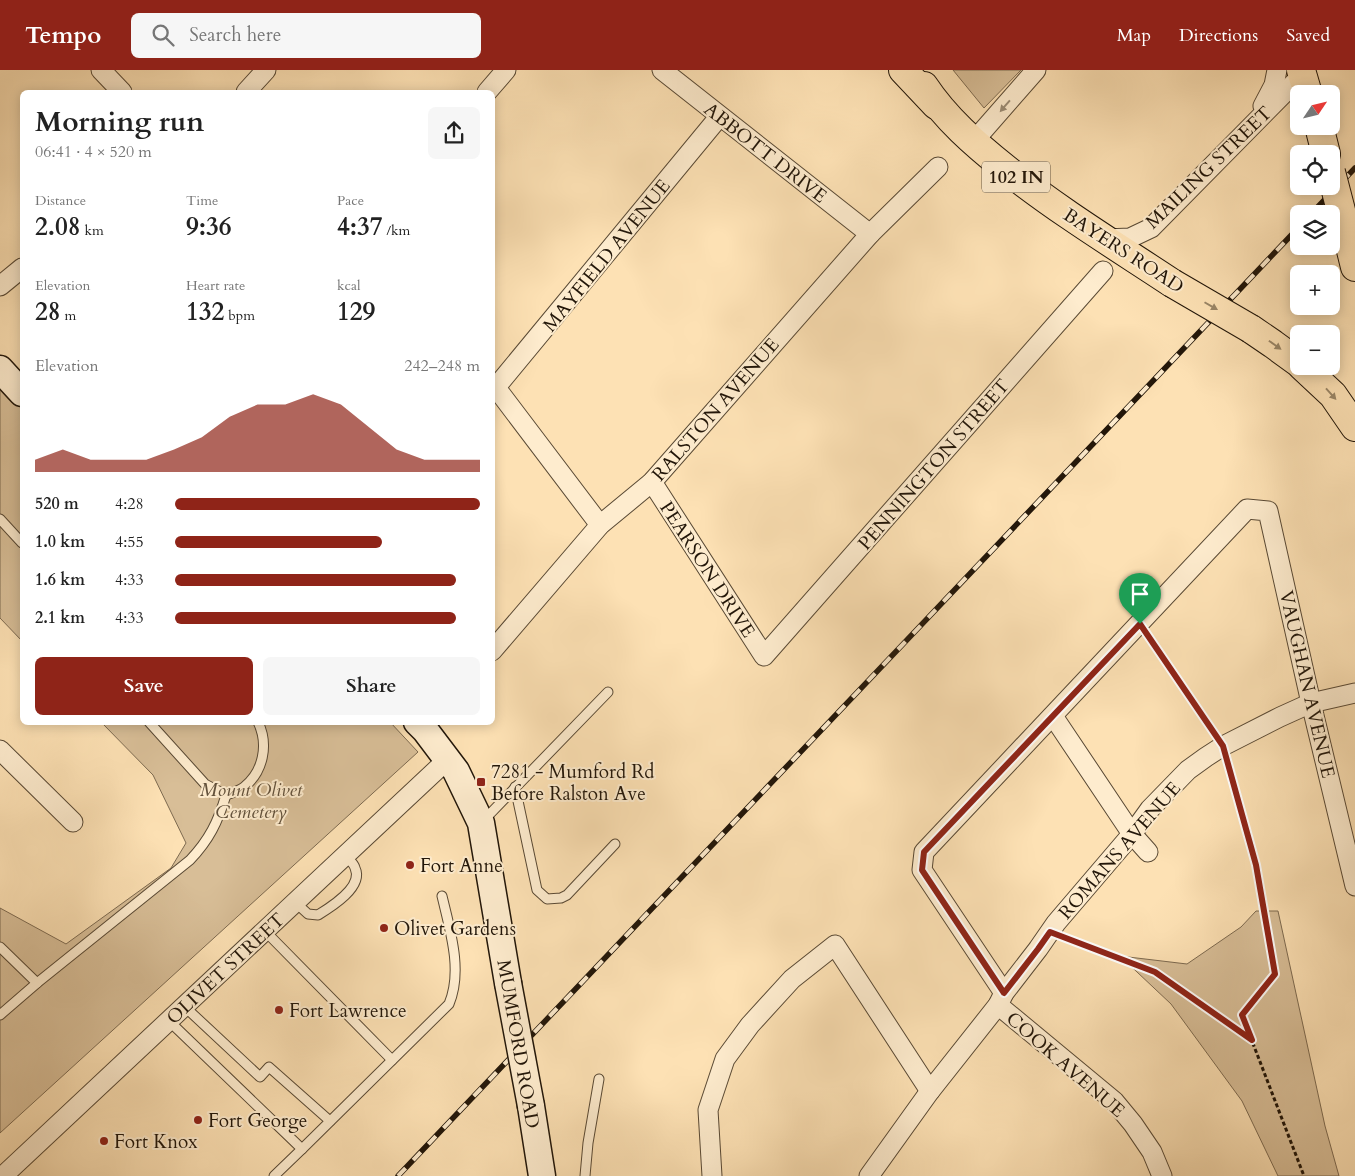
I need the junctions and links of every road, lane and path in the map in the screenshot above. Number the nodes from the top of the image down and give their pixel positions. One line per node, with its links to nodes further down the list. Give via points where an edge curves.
1 (101, 70): 9 (street)
2 (266, 70): 10 (street)
3 (506, 70): 11 (street)
4 (662, 70): 13 (street, ABBOTT DRIVE)
5 (903, 70): 12 (main road)
6 (914, 70): 12 (main road)
7 (1036, 70): 15 (street, one-way to 15)
8 (1297, 76): 14 (street, MAILING STREET); 14 (street, via 1274,85)
9 (120, 90)
10 (248, 90)
11 (489, 90)
12 (936, 105): 15 (main road, BAYERS ROAD / 102 IN)
13 (719, 117): 18 (street, ABBOTT DRIVE); 27 (street, MAYFIELD AVENUE)
14 (1247, 130): 19 (street, MAILING STREET, via 1151,228 1130,238)
15 (973, 142): 19 (main road, BAYERS ROAD / 102 IN, via 1034,191)
16 (938, 167): 18 (street, RALSTON AVENUE)
17 (1337, 195): 20 (main road, bridge)
18 (870, 234): 30 (street, RALSTON AVENUE)
19 (1105, 239): 24 (main road, BAYERS ROAD / 102 IN, one-way to 24, bridge)
20 (1355, 267)
21 (20, 270): 23 (street)
22 (1103, 271): 36 (street, PENNINGTON STREET)
23 (0, 286)
24 (1290, 356)
25 (0, 369): 28 (street)
26 (1311, 375): 29 (main road, one-way to 29, via 1332,395)
27 (495, 390): 32 (street)
28 (20, 391)
29 (1355, 427)
30 (652, 482): 32 (street, RALSTON AVENUE); 36 (street, PEARSON DRIVE)
31 (0, 519): 33 (lane)
32 (600, 525): 35 (street, RALSTON AVENUE)
33 (20, 541)
34 (1140, 624): 39 (street, VAUGHAN AVENUE, via 1247,509 1268,512); 40 (street); 44 (path)
35 (495, 647)
36 (764, 656)
37 (608, 692): 47 (lane)
38 (1355, 693): 39 (street, ROMANS AVENUE)
39 (1311, 703): 44 (street, ROMANS AVENUE); 55 (street, VAUGHAN AVENUE)
40 (1053, 716): 51 (street); 62 (street, COOK AVENUE, via 924,852 922,870)
41 (152, 725): 48 (lane, via 205,784)
42 (259, 725): 48 (lane, via 263,739 261,768 243,788)
43 (424, 725): 46 (street, MUMFORD ROAD)
44 (1223, 746): 51 (street, ROMANS AVENUE, via 1188,770 1150,809); 66 (path, via 1256,865 1275,974 1242,1015)
45 (0, 750): 49 (street)
46 (447, 760): 50 (street, MUMFORD ROAD, via 456,771); 54 (street, OLIVET STREET)
47 (515, 787): 50 (lane); 52 (lane, via 537,890 547,900 567,896)
48 (226, 796): 61 (lane, via 205,844 190,860)
49 (73, 822)
50 (481, 823): 74 (street, MUMFORD ROAD, bridge)
51 (1132, 834): 53 (street); 59 (street, ROMANS AVENUE)
52 (615, 844)
53 (1148, 852)
54 (345, 856): 57 (street, OLIVET STREET); 57 (lane, via 356,867 356,876 351,889 336,903 318,915 308,914)
55 (1355, 886)
56 (442, 896): 67 (lane, via 454,951 454,992 449,1004)
57 (295, 902): 58 (street, OLIVET STREET)
58 (265, 931): 63 (street, OLIVET STREET); 67 (lane)
59 (1050, 932): 62 (street, ROMANS AVENUE); 66 (path, via 1155,972)
60 (0, 947): 61 (lane)
61 (37, 983): 64 (lane)
62 (1001, 999): 69 (street, ROMANS AVENUE); 78 (street, COOK AVENUE, via 1114,1101 1152,1152)
63 (184, 1006): 65 (street, OLIVET STREET); 70 (lane, via 260,1077 269,1067)
64 (0, 1015)
65 (169, 1021): 71 (lane); 72 (street, OLIVET STREET)
66 (1252, 1040): 79 (path)
67 (392, 1060): 70 (lane)
68 (599, 1079): 75 (lane)
69 (930, 1091): 76 (street, via 835,946 792,980 750,1024 725,1059 708,1110); 77 (street, ROMANS AVENUE)
70 (330, 1121): 71 (lane)
71 (302, 1149): 73 (lane)
72 (4, 1176)
73 (274, 1176)
74 (542, 1176)
75 (585, 1176)
76 (712, 1176)
77 (869, 1176)
78 (1162, 1176)
79 (1304, 1176)

